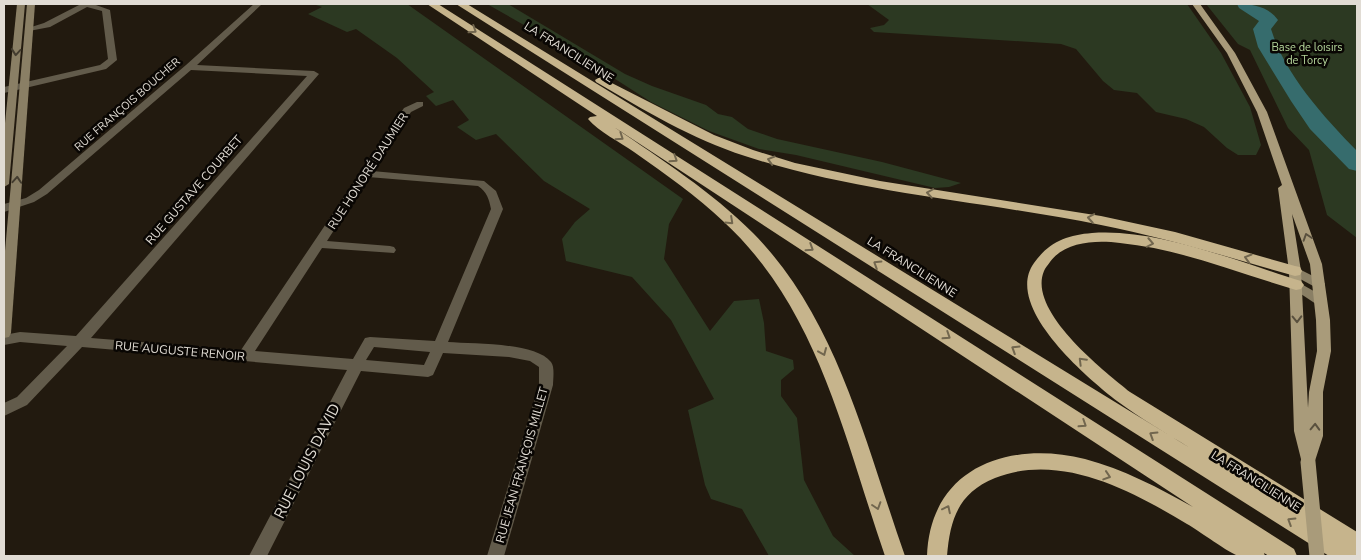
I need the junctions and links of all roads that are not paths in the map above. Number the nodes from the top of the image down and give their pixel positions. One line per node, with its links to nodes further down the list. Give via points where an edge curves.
1 (21, 4): 11 (main road, one-way to 11)
2 (31, 4): 8 (main road)
3 (85, 4): 8 (street); 11 (street, via 106,10 113,60 103,67)
4 (258, 4): 10 (street, RUE FRANÇOIS BOUCHER)
5 (432, 4): 14 (highway, one-way to 14)
6 (461, 4): 9 (highway, LA FRANCILIENNE)
7 (1196, 4): 16 (main road, via 1249,86 1267,125)
8 (29, 30): 11 (main road)
9 (545, 57): 22 (highway, one-way to 9, via 1169,235 1100,219 875,184 778,162 697,132 569,63); 41 (highway, LA FRANCILIENNE, one-way to 9)
10 (189, 67): 18 (street, RUE FRANÇOIS BOUCHER, via 43,192); 27 (street, RUE GUSTAVE COURBET, via 314,74)
11 (19, 86): 12 (street); 17 (main road); 18 (main road, one-way to 11)
12 (4, 90)
13 (420, 104): 15 (street, RUE HONORÉ DAUMIER, via 407,110)
14 (589, 104): 36 (highway, one-way to 36, via 591,117 694,188 767,258 790,289 810,323 833,376); 39 (highway, one-way to 39)
15 (366, 174): 20 (street, RUE HONORÉ DAUMIER); 28 (street, via 480,183 490,188 494,195 497,209)
16 (1282, 175): 22 (main road); 23 (main road, one-way to 16, via 1308,238)
17 (4, 184)
18 (16, 205): 19 (street, RUE FRANÇOIS BOUCHER); 25 (main road, via 11,230)
19 (4, 208)
20 (320, 244): 21 (street, RUE HONORÉ DAUMIER); 29 (street, RUE HONORÉ DAUMIER)
21 (390, 250)
22 (1296, 278): 23 (main road); 24 (main road); 32 (main road, one-way to 32, via 1302,431); 33 (highway, one-way to 22, via 1124,397 1090,369 1051,326 1035,292 1038,267 1044,257 1065,243 1081,239 1111,238 1164,246)
23 (1319, 284): 24 (main road)
24 (1321, 300): 32 (main road, one-way to 24, via 1315,436 1316,392 1324,351)
25 (4, 333)
26 (4, 340): 27 (street, RUE AUGUSTE RENOIR, via 20,337)
27 (78, 342): 29 (street, RUE AUGUSTE RENOIR); 31 (street, RUE GUSTAVE COURBET, via 22,401)
28 (439, 348): 30 (street, RUE LOUIS DAVID, via 370,342); 30 (street, RUE AUGUSTE RENOIR, via 428,371); 35 (street, RUE JEAN FRANÇOIS MILLET, via 509,352 533,356 546,365 546,385)
29 (244, 357): 30 (street, RUE AUGUSTE RENOIR)
30 (356, 366): 34 (street, RUE LOUIS DAVID)
31 (4, 410)
32 (1308, 462): 40 (main road, bridge)
33 (1357, 543)
34 (258, 556)
35 (496, 556)
36 (895, 556)
37 (937, 556): 38 (highway, one-way to 38, via 941,522 948,504 964,485 988,471 1018,462 1036,461 1074,466 1130,483)
38 (1255, 556)
39 (1287, 556)
40 (1317, 556)
41 (1347, 556)

